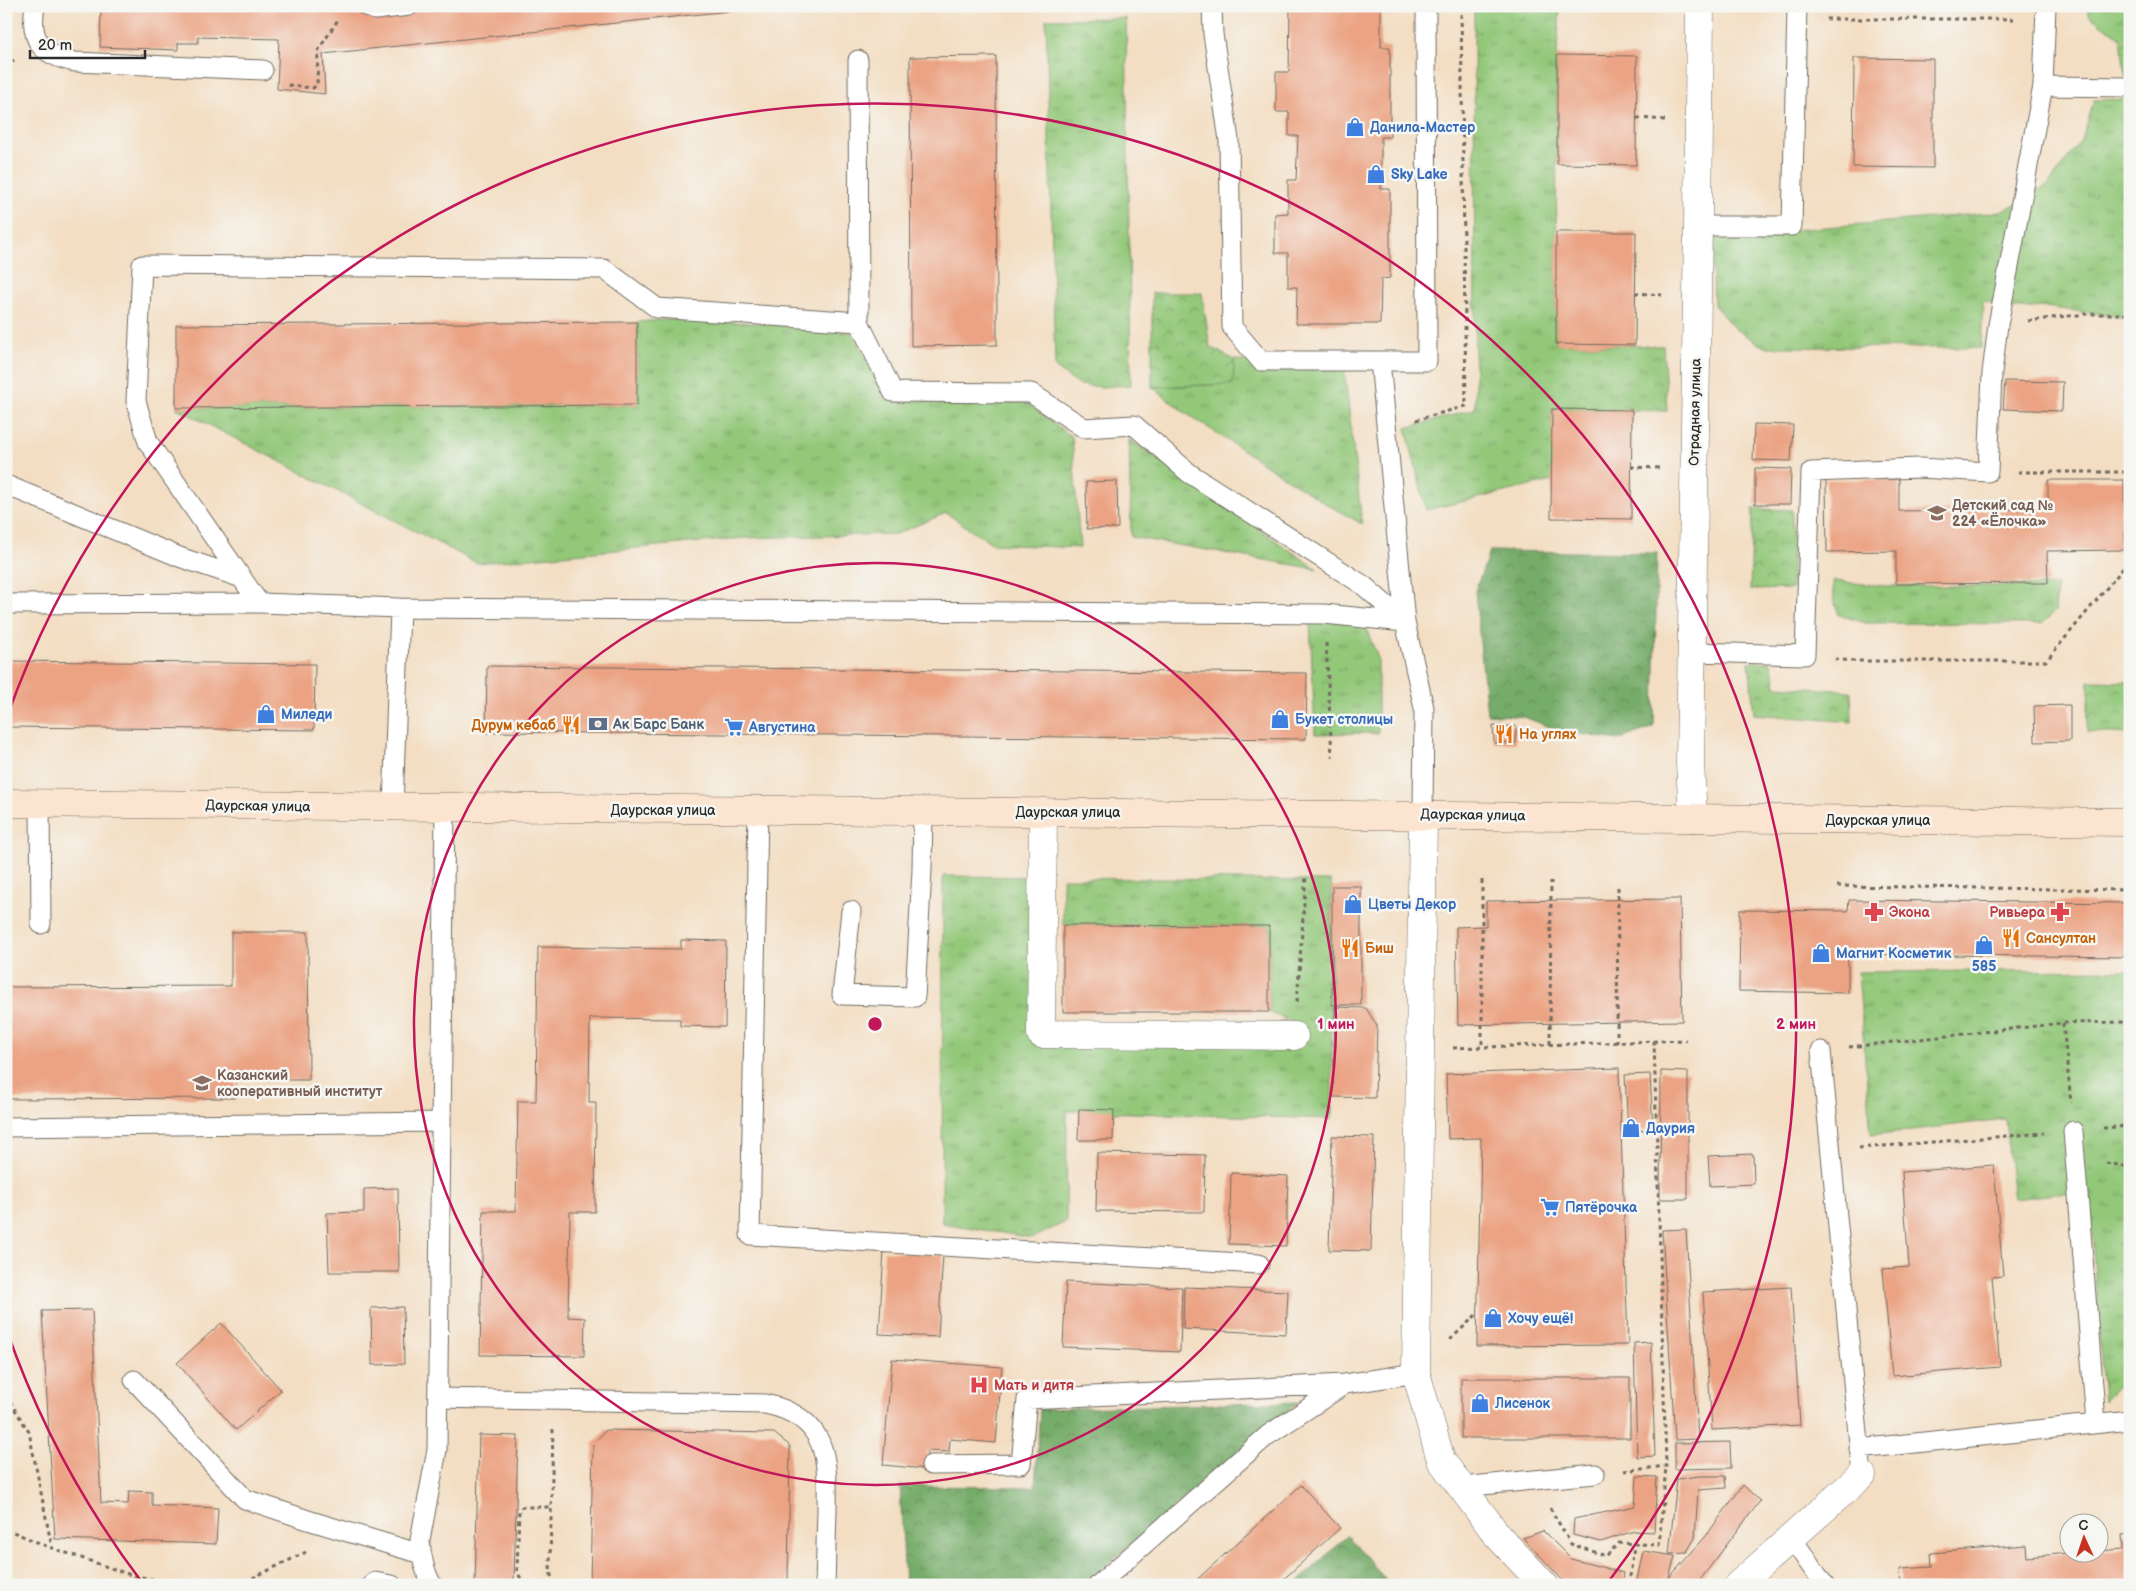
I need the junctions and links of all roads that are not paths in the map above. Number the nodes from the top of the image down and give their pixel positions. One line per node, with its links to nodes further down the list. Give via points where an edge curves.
1 (35, 6): 10 (lane, via 34,32 45,50 56,58 75,62)
2 (366, 6): 3 (lane, via 375,10)
3 (409, 6)
4 (1212, 6): 15 (lane, via 1213,34 1230,140 1232,327 1261,361)
5 (1426, 6): 15 (lane, via 1427,360)
6 (1700, 6): 13 (street, Отрадная улица)
7 (1797, 13): 13 (lane, via 1792,226)
8 (2045, 13): 11 (lane)
9 (858, 60): 14 (lane)
10 (263, 70)
11 (2043, 86): 12 (lane); 22 (lane, via 1998,325 1992,373 1988,472 1920,468 1810,472 1804,655)
12 (2130, 87)
13 (1698, 226): 22 (street, Отрадная улица)
14 (859, 322): 17 (lane, via 657,308 604,270 142,266 136,401 148,442); 21 (lane, via 893,392 1031,393 1084,428 1134,425 1189,473 1363,585)
15 (1380, 361): 21 (lane)
16 (6, 485): 17 (lane, via 182,558)
17 (242, 578): 18 (lane)
18 (259, 603): 19 (lane); 20 (lane)
19 (6, 604)
20 (400, 608): 21 (lane, via 1324,614); 25 (lane)
21 (1405, 622): 30 (lane, via 1424,708)
22 (1692, 652): 31 (street, Отрадная улица, via 1690,764)
23 (6, 803): 24 (street, Даурская улица)
24 (40, 804): 25 (street, Даурская улица); 34 (lane)
25 (393, 808): 26 (street, Даурская улица)
26 (445, 808): 27 (street, Даурская улица); 37 (lane)
27 (758, 810): 28 (street, Даурская улица); 40 (lane, via 750,1235)
28 (923, 811): 29 (street, Даурская улица); 33 (lane, via 915,997 842,995)
29 (1043, 812): 30 (street, Даурская улица); 35 (street, via 1041,1034)
30 (1423, 815): 31 (street, Даурская улица); 41 (street)
31 (1693, 818): 32 (street, Даурская улица)
32 (2130, 822)
33 (851, 911)
34 (40, 924)
35 (1294, 1036)
36 (1821, 1051): 47 (lane)
37 (441, 1122): 38 (lane); 44 (lane)
38 (6, 1127)
39 (2073, 1131): 46 (lane)
40 (1260, 1264)
41 (1416, 1373): 43 (lane); 50 (street, via 1441,1460)
42 (134, 1380): 52 (lane, via 245,1499)
43 (1345, 1384): 48 (lane, via 1026,1399 1021,1464); 57 (lane, via 1268,1435)
44 (438, 1398): 52 (lane, via 437,1450 422,1525); 56 (lane, via 765,1404 797,1415 819,1439 825,1455)
45 (2130, 1420): 46 (lane)
46 (2096, 1423): 47 (lane)
47 (1860, 1462): 51 (street)
48 (931, 1465)
49 (1595, 1474): 50 (lane)
50 (1462, 1488): 58 (street, via 1498,1536)
51 (1791, 1537): 59 (street); 60 (lane)
52 (421, 1554): 55 (lane)
53 (372, 1585): 54 (lane, via 375,1582)
54 (392, 1585)
55 (432, 1585)
56 (825, 1585)
57 (1098, 1585)
58 (1544, 1585)
59 (1738, 1585)
60 (1824, 1585)

